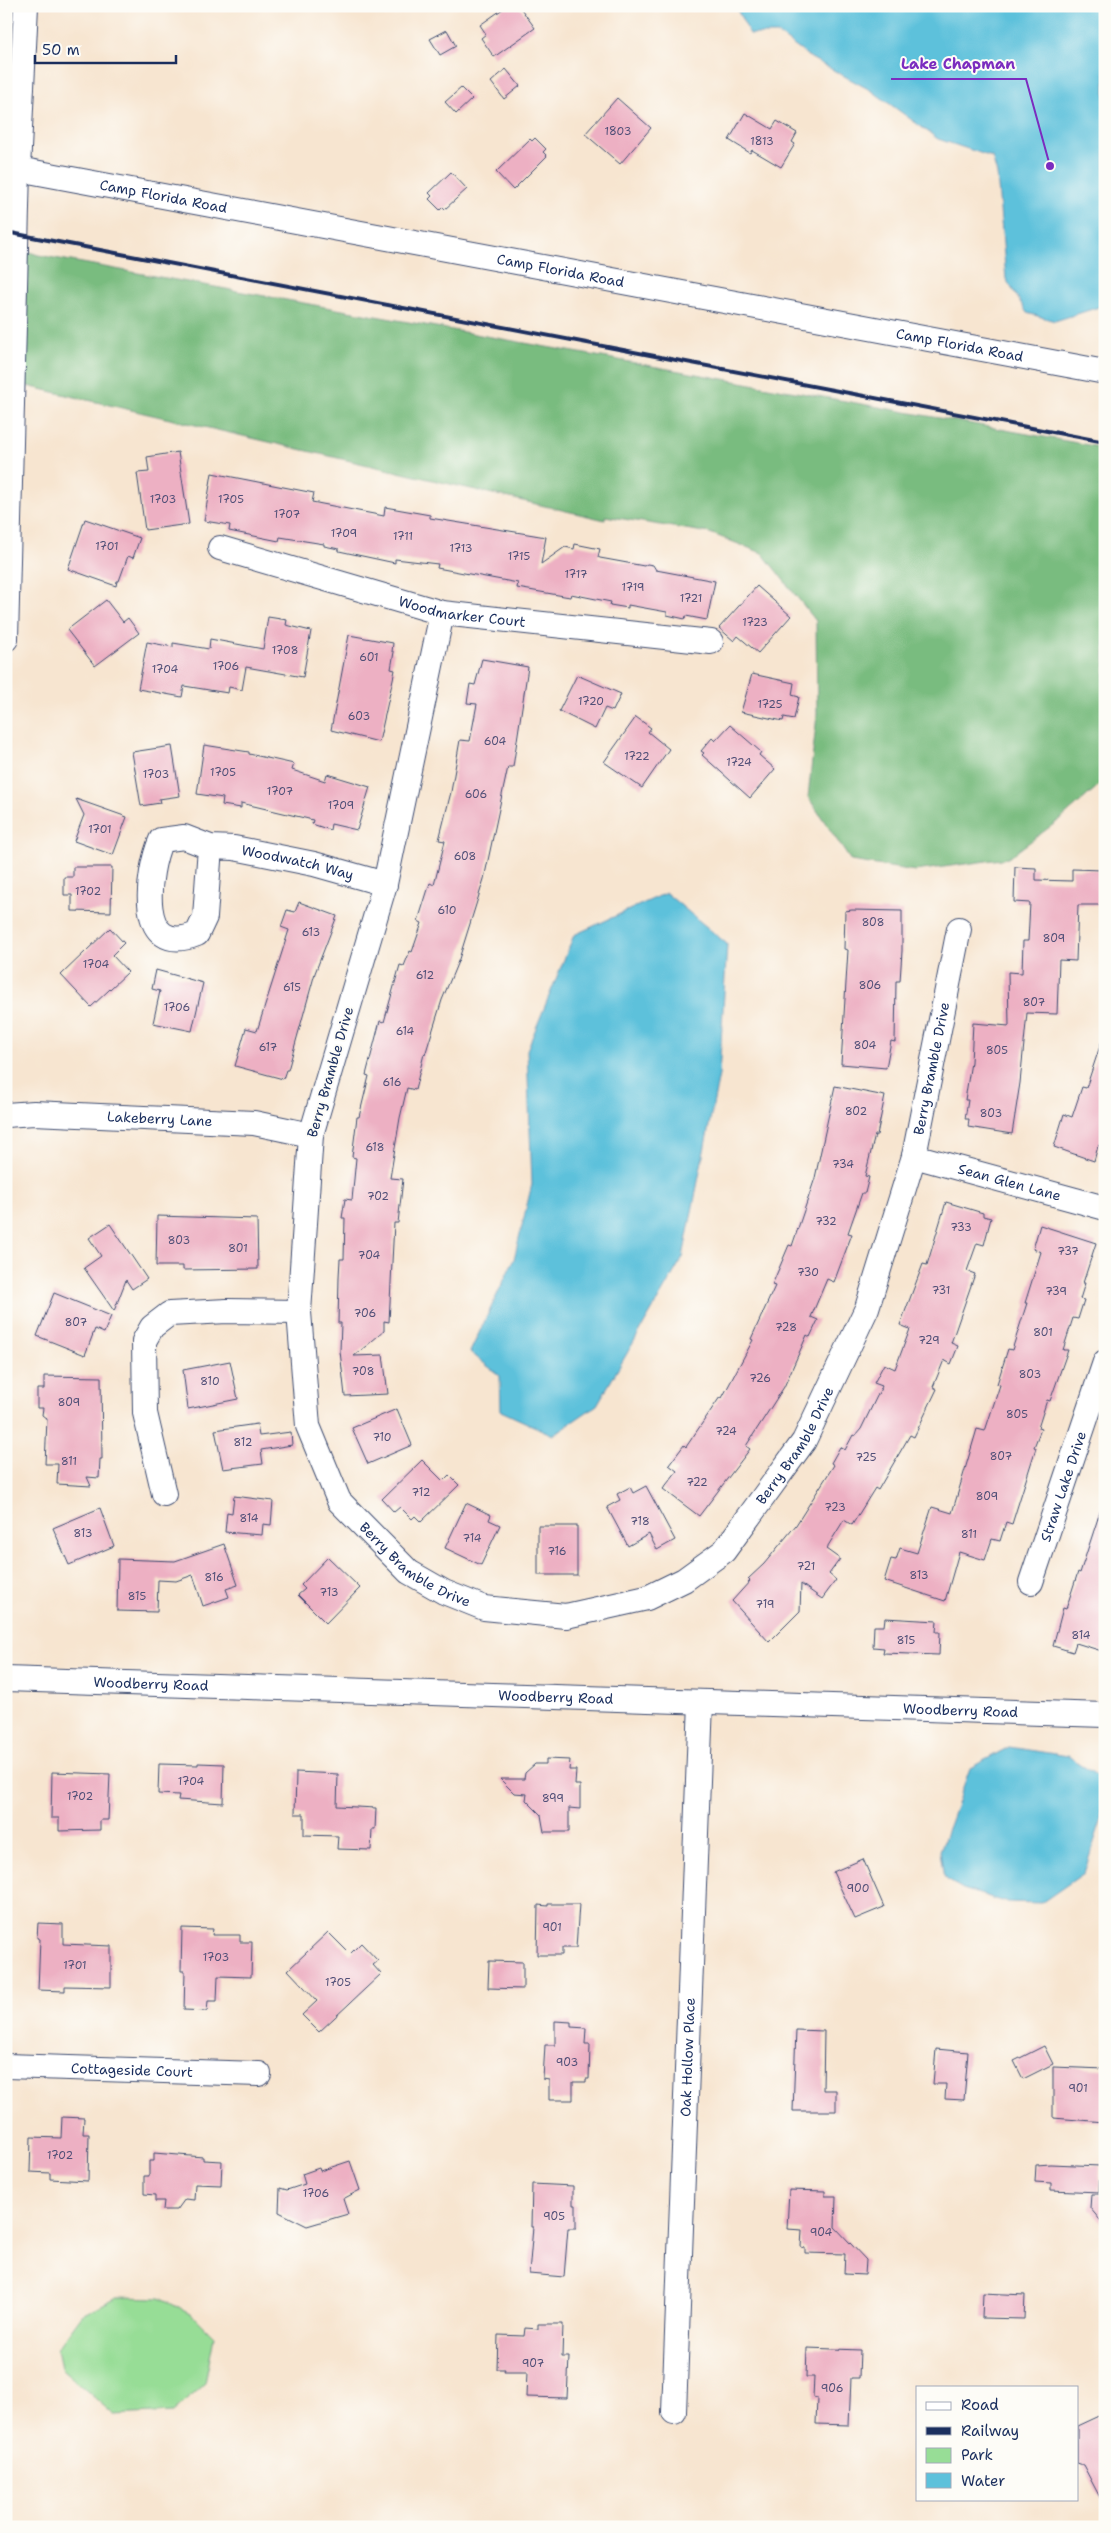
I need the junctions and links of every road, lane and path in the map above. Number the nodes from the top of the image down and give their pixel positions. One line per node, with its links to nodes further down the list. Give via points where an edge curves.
1 (26, 6): 2 (street)
2 (18, 169): 3 (street, Camp Florida Road); 4 (street)
3 (1105, 372)
4 (10, 378): 5 (street)
5 (9, 415): 7 (street)
6 (220, 548): 8 (street, Woodmarker Court)
7 (7, 553): 9 (street)
8 (442, 613): 10 (street, Woodmarker Court); 12 (street, Berry Bramble Drive)
9 (6, 639)
10 (711, 642)
11 (210, 847): 12 (street, Woodwatch Way, via 234,848 314,864)
12 (385, 884): 15 (street, Berry Bramble Drive)
13 (959, 929): 16 (street, Berry Bramble Drive)
14 (6, 1115): 15 (street, Lakeberry Lane, via 34,1113 254,1123)
15 (311, 1135): 18 (street, Berry Bramble Drive)
16 (914, 1156): 17 (street, Sean Glen Lane); 18 (street, Berry Bramble Drive, via 867,1308 804,1441 724,1551 684,1580 647,1598 566,1616 484,1608 444,1592 409,1572 339,1501 308,1426)
17 (1105, 1208)
18 (299, 1312): 20 (street, via 169,1314 152,1326 144,1341 145,1413)
19 (1105, 1362): 21 (street, Straw Lake Drive)
20 (164, 1494)
21 (1031, 1582)
22 (6, 1679): 23 (street, Woodberry Road)
23 (701, 1702): 24 (street, Woodberry Road); 27 (street, Oak Hollow Place)
24 (1105, 1714)
25 (6, 2066): 26 (street, Cottageside Court)
26 (259, 2074)
27 (674, 2412)

